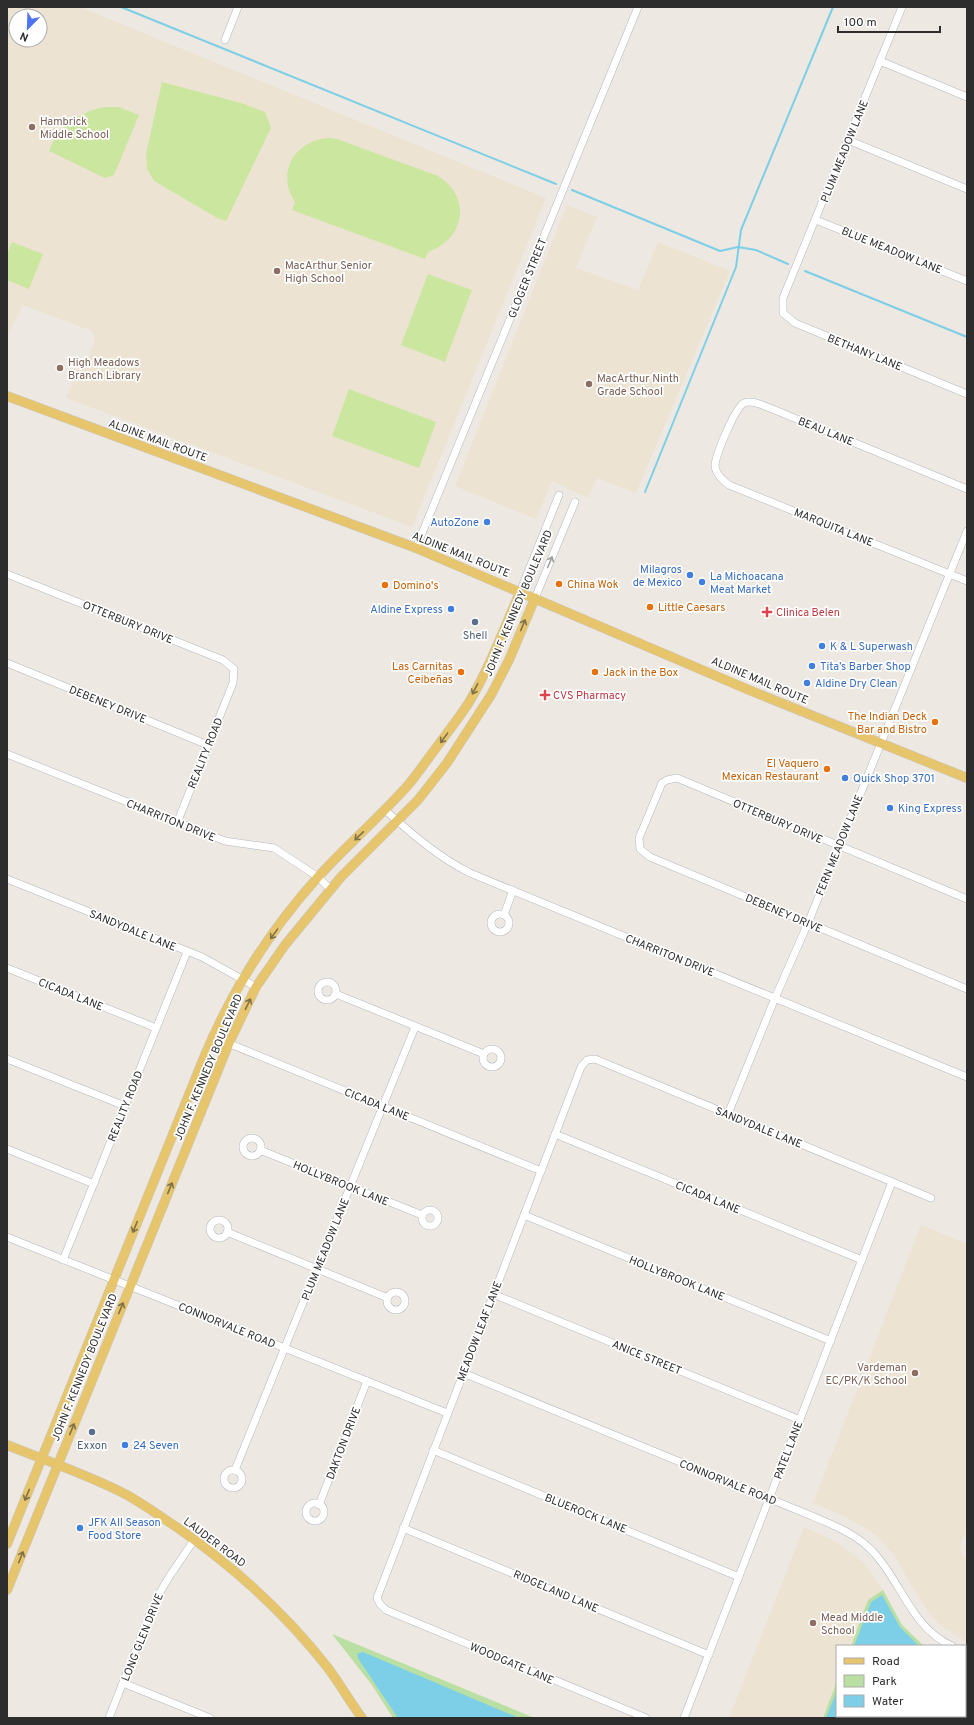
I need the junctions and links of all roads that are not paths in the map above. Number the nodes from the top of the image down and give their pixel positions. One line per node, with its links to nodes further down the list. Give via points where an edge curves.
1 (238, 7): 4 (street)
2 (638, 7): 19 (street, GLOGER STREET)
3 (902, 7): 5 (street, PLUM MEADOW LANE)
4 (224, 40)
5 (880, 61): 6 (street); 7 (street, PLUM MEADOW LANE)
6 (967, 97)
7 (848, 140): 8 (street); 9 (street, PLUM MEADOW LANE)
8 (967, 189)
9 (816, 220): 10 (street, BLUE MEADOW LANE); 11 (street, PLUM MEADOW LANE)
10 (967, 281)
11 (785, 295): 12 (street, BETHANY LANE, via 783,313 795,323)
12 (967, 394)
13 (7, 396): 19 (main road, ALDINE MAIL ROUTE)
14 (716, 460): 15 (street, BEAU LANE, via 738,409 749,402 765,406); 21 (street, MARQUITA LANE, via 716,471 729,485)
15 (967, 489)
16 (559, 495): 23 (street, JOHN F. KENNEDY BOULEVARD)
17 (575, 502): 24 (street, JOHN F. KENNEDY BOULEVARD, one-way to 17)
18 (967, 531): 21 (street, FERN MEADOW LANE)
19 (416, 548): 23 (main road, ALDINE MAIL ROUTE)
20 (7, 574): 26 (street, OTTERBURY DRIVE, via 223,660 234,669)
21 (950, 574): 22 (street, MARQUITA LANE); 29 (street, FERN MEADOW LANE)
22 (967, 581)
23 (520, 592): 24 (main road, ALDINE MAIL ROUTE); 27 (main road, JOHN F. KENNEDY BOULEVARD, one-way to 27, via 492,656)
24 (534, 598): 28 (main road, JOHN F. KENNEDY BOULEVARD, one-way to 24, via 509,660); 29 (main road, ALDINE MAIL ROUTE)
25 (7, 663): 30 (street, DEBENEY DRIVE)
26 (233, 683): 30 (street, REALITY ROAD)
27 (466, 706): 28 (main road); 33 (main road, JOHN F. KENNEDY BOULEVARD, one-way to 33, via 409,784)
28 (479, 715): 35 (main road, JOHN F. KENNEDY BOULEVARD, via 447,763 418,800)
29 (881, 743): 32 (main road, ALDINE MAIL ROUTE); 37 (street, FERN MEADOW LANE)
30 (208, 745): 36 (street, REALITY ROAD)
31 (7, 754): 36 (street, CHARRITON DRIVE)
32 (967, 778)
33 (386, 810): 35 (street, CHARRITON DRIVE); 38 (main road, JOHN F. KENNEDY BOULEVARD, one-way to 38)
34 (650, 812): 37 (street, OTTERBURY DRIVE, via 662,784 677,778); 44 (street, DEBENEY DRIVE, via 639,838 644,853)
35 (397, 821): 40 (main road, JOHN F. KENNEDY BOULEVARD); 41 (street, CHARRITON DRIVE, via 452,864)
36 (177, 823): 38 (street, CHARRITON DRIVE, via 225,841 274,848)
37 (839, 846): 42 (street, OTTERBURY DRIVE); 44 (street, FERN MEADOW LANE)
38 (318, 877): 40 (street, CHARRITON DRIVE); 47 (main road, JOHN F. KENNEDY BOULEVARD, one-way to 47)
39 (7, 879): 45 (street, SANDYDALE LANE)
40 (330, 889): 48 (main road, JOHN F. KENNEDY BOULEVARD)
41 (513, 890): 43 (street); 51 (street, CHARRITON DRIVE)
42 (967, 899)
43 (504, 914)
44 (808, 923): 49 (street, DEBENEY DRIVE); 51 (street, FERN MEADOW LANE)
45 (187, 952): 47 (street, SANDYDALE LANE, via 202,957); 53 (street, REALITY ROAD)
46 (7, 968): 53 (street, CICADA LANE)
47 (243, 979): 48 (street, SANDYDALE LANE); 54 (main road, JOHN F. KENNEDY BOULEVARD)
48 (256, 986): 55 (main road, JOHN F. KENNEDY BOULEVARD, one-way to 48)
49 (967, 989)
50 (336, 994): 52 (street)
51 (775, 998): 59 (street, CHARRITON DRIVE); 62 (street, FERN MEADOW LANE)
52 (415, 1027): 56 (street); 61 (street, PLUM MEADOW LANE)
53 (156, 1028): 60 (street, REALITY ROAD)
54 (213, 1037): 55 (street, CICADA LANE); 78 (main road, JOHN F. KENNEDY BOULEVARD, one-way to 78)
55 (228, 1043): 61 (street, CICADA LANE); 79 (main road, JOHN F. KENNEDY BOULEVARD, one-way to 55)
56 (484, 1054)
57 (7, 1059): 60 (street)
58 (587, 1060): 62 (street, SANDYDALE LANE, via 595,1059); 63 (street, MEADOW LEAF LANE, via 581,1067)
59 (967, 1077)
60 (125, 1106): 68 (street, REALITY ROAD)
61 (382, 1106): 66 (street, CICADA LANE); 69 (street, PLUM MEADOW LANE)
62 (728, 1114): 67 (street, SANDYDALE LANE)
63 (555, 1134): 66 (street, MEADOW LEAF LANE); 76 (street, CICADA LANE)
64 (7, 1149): 68 (street)
65 (260, 1150): 69 (street, HOLLYBROOK LANE)
66 (541, 1171): 72 (street, MEADOW LEAF LANE)
67 (892, 1182): 70 (street, SANDYDALE LANE); 76 (street, PATEL LANE)
68 (94, 1184): 75 (street, REALITY ROAD)
69 (350, 1186): 71 (street, HOLLYBROOK LANE); 77 (street, PLUM MEADOW LANE)
70 (931, 1198)
71 (422, 1215)
72 (524, 1215): 80 (street, MEADOW LEAF LANE); 82 (street, HOLLYBROOK LANE)
73 (227, 1232): 77 (street)
74 (7, 1238): 75 (street, CONNORVALE ROAD)
75 (64, 1260): 78 (street, CONNORVALE ROAD)
76 (862, 1260): 82 (street, PATEL LANE)
77 (317, 1269): 81 (street); 83 (street, PLUM MEADOW LANE)
78 (114, 1280): 79 (street, CONNORVALE ROAD); 90 (main road, JOHN F. KENNEDY BOULEVARD)
79 (129, 1286): 83 (street, CONNORVALE ROAD); 91 (main road, JOHN F. KENNEDY BOULEVARD, one-way to 79)
80 (493, 1294): 84 (street, MEADOW LEAF LANE); 87 (street, ANICE STREET)
81 (388, 1298)
82 (831, 1342): 87 (street, PATEL LANE)
83 (285, 1348): 85 (street, CONNORVALE ROAD); 92 (street, PLUM MEADOW LANE)
84 (463, 1373): 86 (street, MEADOW LEAF LANE); 93 (street, CONNORVALE ROAD)
85 (367, 1381): 86 (street, CONNORVALE ROAD); 94 (street, DAKTON DRIVE)
86 (447, 1413): 89 (street, MEADOW LEAF LANE)
87 (800, 1420): 93 (street, PATEL LANE)
88 (7, 1445): 90 (main road, LAUDER ROAD)
89 (433, 1450): 95 (street, MEADOW LEAF LANE); 98 (street, BLUEROCK LANE)
90 (42, 1459): 91 (main road, LAUDER ROAD); 97 (main road, JOHN F. KENNEDY BOULEVARD, one-way to 97)
91 (58, 1465): 96 (main road, LAUDER ROAD, via 128,1496); 99 (main road, JOHN F. KENNEDY BOULEVARD, one-way to 91)
92 (235, 1470)
93 (770, 1498): 98 (street, PATEL LANE); 101 (street, CONNORVALE ROAD, via 825,1521 857,1538 875,1553 884,1565 913,1613 929,1631)
94 (319, 1505)
95 (403, 1528): 100 (street, MEADOW LEAF LANE, via 378,1591 377,1598); 102 (street, RIDGELAND LANE)
96 (194, 1540): 103 (street, LONG GLEN DRIVE, via 155,1601); 107 (main road, LAUDER ROAD, via 233,1570 301,1636 327,1667)
97 (7, 1544)
98 (739, 1576): 102 (street, PATEL LANE)
99 (7, 1590)
100 (380, 1604): 104 (street, WOODGATE LANE, via 386,1610)
101 (950, 1645)
102 (709, 1655): 109 (street, PATEL LANE)
103 (123, 1682): 105 (street, LONG GLEN DRIVE); 106 (street)
104 (627, 1714): 108 (street, WOODGATE LANE)
105 (109, 1718)
106 (210, 1718)
107 (362, 1718)
108 (646, 1718)
109 (684, 1718)

